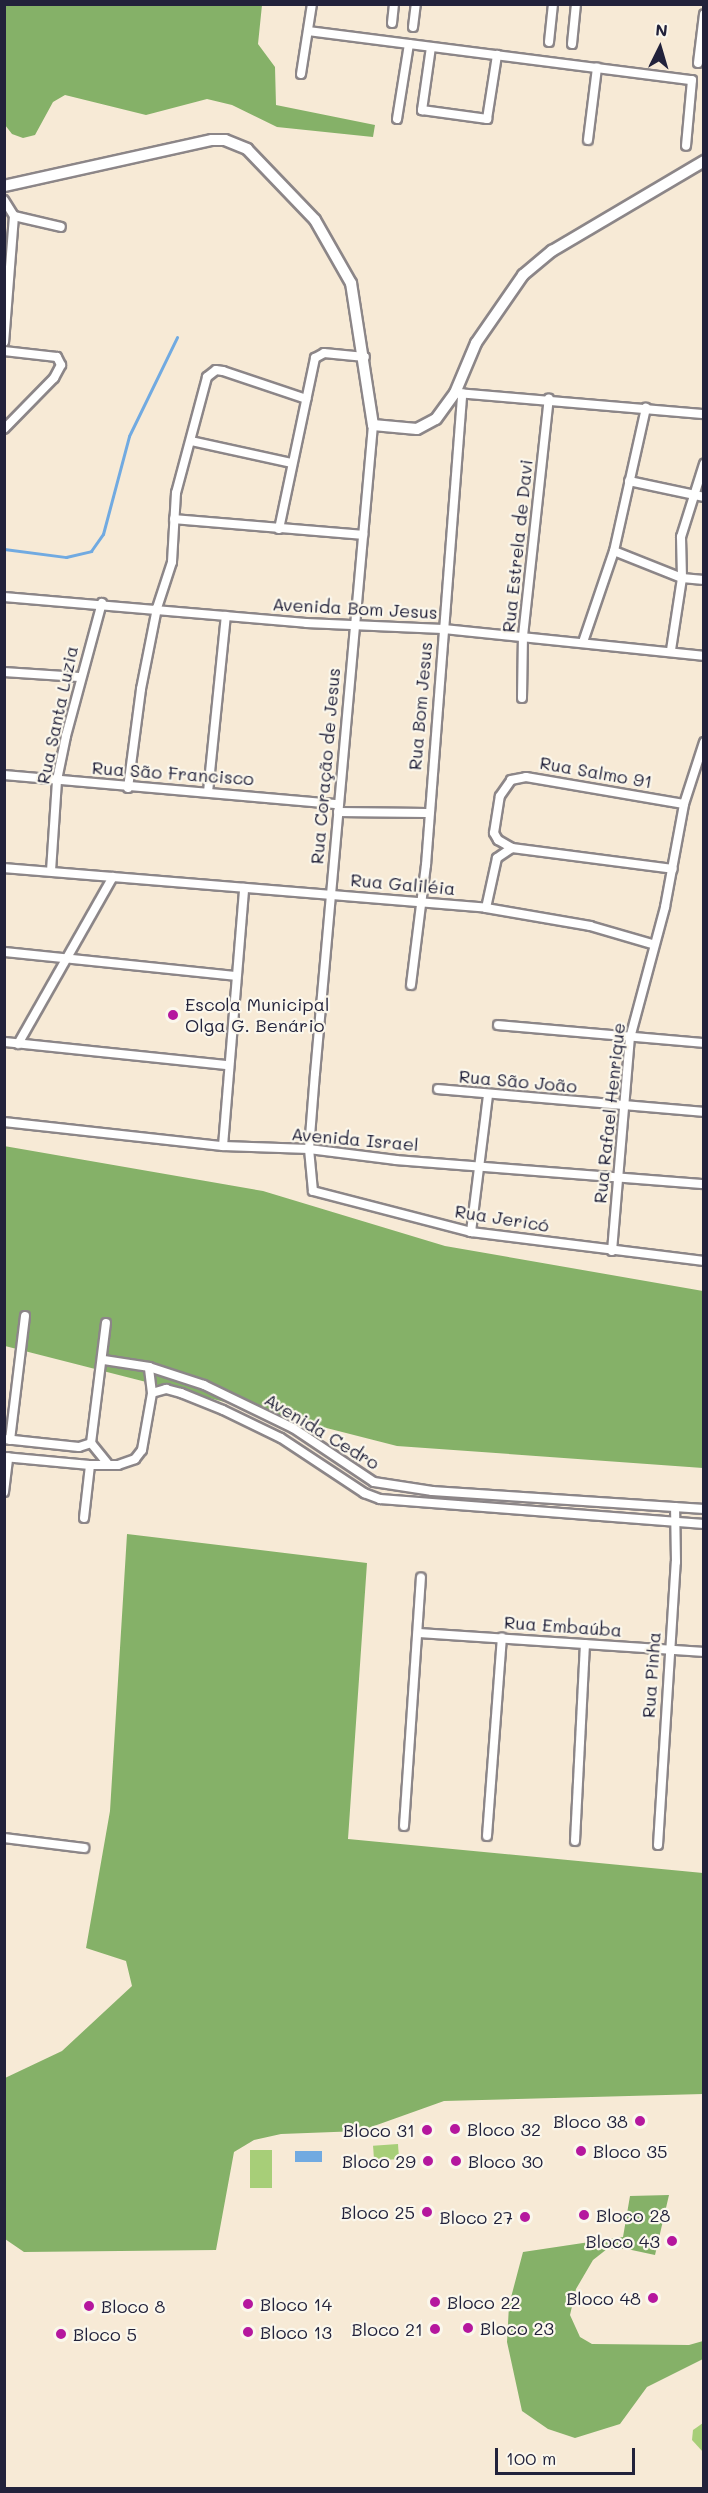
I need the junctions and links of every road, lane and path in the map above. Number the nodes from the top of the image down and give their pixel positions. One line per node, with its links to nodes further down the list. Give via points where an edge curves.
1 (312, 4): 9 (street)
2 (394, 4): 7 (street)
3 (416, 4): 8 (street)
4 (553, 4): 10 (street)
5 (576, 4): 12 (street)
6 (704, 14): 15 (street)
7 (392, 23)
8 (413, 27)
9 (308, 31): 11 (street); 17 (street)
10 (549, 42)
11 (409, 44): 13 (street); 18 (street)
12 (572, 44)
13 (431, 47): 14 (street); 14 (street, via 422,111 476,118 487,119)
14 (497, 55): 16 (street)
15 (698, 63)
16 (597, 68): 19 (street); 20 (street, via 692,80)
17 (301, 74)
18 (397, 118)
19 (588, 140)
20 (686, 146)
21 (704, 160): 30 (street, via 552,251 523,275 476,343)
22 (4, 186): 29 (street, Rua Coração de Jesus, via 183,145 212,140 236,143 283,183 336,252 351,284)
23 (4, 200): 24 (street)
24 (14, 216): 25 (street); 26 (street)
25 (61, 227)
26 (6, 275): 27 (street)
27 (4, 342)
28 (4, 351): 36 (street, via 61,360 60,369)
29 (365, 357): 32 (street, via 318,354); 35 (street, Rua Coração de Jesus)
30 (458, 393): 31 (street); 35 (street, via 425,426); 54 (street, Rua Bom Jesus)
31 (549, 398): 33 (street); 55 (street, Rua Estrela de Davi)
32 (306, 399): 37 (street, via 216,370 207,377); 38 (street)
33 (646, 408): 34 (street); 40 (street)
34 (704, 414)
35 (373, 425): 45 (street, Rua Coração de Jesus)
36 (4, 429)
37 (191, 441): 38 (street); 43 (street, via 176,493)
38 (292, 463): 44 (street)
39 (704, 464): 41 (street)
40 (629, 481): 41 (street); 46 (street)
41 (694, 494): 42 (street); 47 (street, via 681,537)
42 (704, 497)
43 (174, 519): 44 (street); 51 (street, via 172,562)
44 (279, 529): 45 (street)
45 (363, 535): 53 (street, Rua Coração de Jesus)
46 (614, 551): 47 (street); 56 (street)
47 (682, 578): 48 (street); 57 (street)
48 (704, 580)
49 (4, 597): 50 (street, Avenida Bom Jesus)
50 (102, 603): 51 (street, Avenida Bom Jesus); 60 (street, Rua Santa Luzia)
51 (157, 608): 52 (street, Avenida Bom Jesus); 65 (street)
52 (226, 616): 53 (street, Avenida Bom Jesus); 66 (street)
53 (354, 625): 54 (street, Avenida Bom Jesus); 68 (street, Rua Coração de Jesus)
54 (443, 629): 55 (street, Avenida Bom Jesus); 69 (street, Rua Bom Jesus)
55 (524, 636): 56 (street, Avenida Bom Jesus); 61 (street, Rua Estrela de Davi)
56 (583, 642): 57 (street, Avenida Bom Jesus)
57 (671, 650): 58 (street, Avenida Bom Jesus)
58 (704, 656)
59 (4, 672): 60 (street)
60 (80, 677): 64 (street, Rua Santa Luzia)
61 (522, 698)
62 (704, 742): 67 (street, Rua Rafael Henrique)
63 (4, 775): 64 (street, Rua São Francisco)
64 (57, 780): 65 (street, Rua São Francisco); 73 (street, Rua Santa Luzia)
65 (128, 788): 66 (street, Rua São Francisco)
66 (208, 792): 68 (street, Rua São Francisco)
67 (684, 804): 70 (street, Rua Salmo 91, via 526,777 511,780 500,796 494,833); 72 (street, Rua Rafael Henrique)
68 (338, 808): 69 (street, Rua São Francisco); 76 (street, Rua Coração de Jesus)
69 (427, 813): 77 (street, Rua Bom Jesus)
70 (512, 848): 72 (street); 78 (street, via 497,858)
71 (4, 868): 73 (street, Rua Galiléia)
72 (673, 869): 79 (street, Rua Rafael Henrique)
73 (51, 871): 74 (street, Rua Galiléia)
74 (113, 877): 75 (street, Rua Galiléia); 81 (street)
75 (244, 888): 76 (street, Rua Galiléia); 82 (street)
76 (331, 894): 77 (street, Rua Galiléia); 96 (street, Rua Coração de Jesus)
77 (422, 901): 78 (street, Rua Galiléia); 83 (street, Rua Bom Jesus)
78 (486, 908): 79 (street, Rua Galiléia, via 590,926)
79 (652, 944): 85 (street, Rua Rafael Henrique)
80 (4, 952): 81 (street)
81 (66, 958): 82 (street); 88 (street)
82 (236, 976): 89 (street)
83 (411, 985)
84 (498, 1025): 85 (street)
85 (630, 1038): 87 (street); 92 (street, Rua Rafael Henrique)
86 (4, 1042): 88 (street)
87 (704, 1043)
88 (18, 1044): 89 (street)
89 (227, 1065): 95 (street)
90 (438, 1089): 91 (street, Rua São João)
91 (488, 1096): 92 (street, Rua São João); 97 (street)
92 (625, 1107): 93 (street, Rua São João); 98 (street, Rua Rafael Henrique)
93 (704, 1112)
94 (4, 1122): 95 (street, Avenida Israel)
95 (223, 1146): 96 (street, Avenida Israel)
96 (309, 1149): 97 (street, Avenida Israel); 99 (street, Rua Coração de Jesus)
97 (479, 1166): 98 (street, Avenida Israel); 101 (street)
98 (619, 1177): 100 (street, Avenida Israel); 102 (street, Rua Rafael Henrique)
99 (310, 1178): 101 (street, Rua Jericó, via 317,1195)
100 (704, 1184)
101 (471, 1232): 102 (street, Rua Jericó)
102 (612, 1251): 103 (street, Rua Jericó)
103 (704, 1261)
104 (25, 1316): 110 (street)
105 (106, 1323): 106 (street)
106 (104, 1360): 107 (street, Avenida Cedro); 111 (street)
107 (149, 1367): 108 (street); 109 (street, Avenida Cedro, via 213,1389)
108 (152, 1393): 112 (street, Avenida Cedro, via 166,1389 181,1393); 115 (street, via 142,1450 126,1464)
109 (309, 1439): 112 (street); 117 (street, Avenida Cedro, via 374,1482)
110 (7, 1440): 111 (street, via 80,1448)
111 (91, 1443): 115 (street)
112 (300, 1449): 119 (street, Avenida Cedro, via 364,1493 381,1499)
113 (6, 1457): 114 (street); 116 (street)
114 (90, 1465): 115 (street); 121 (street)
115 (110, 1465)
116 (4, 1492)
117 (478, 1494): 118 (street, Avenida Cedro); 119 (street)
118 (675, 1507): 120 (street, Avenida Cedro); 122 (street, Rua Pinha)
119 (477, 1508): 122 (street, Avenida Cedro)
120 (704, 1509)
121 (84, 1518)
122 (675, 1522): 123 (street, Avenida Cedro); 128 (street, Rua Pinha)
123 (704, 1524)
124 (421, 1578): 125 (street)
125 (419, 1633): 126 (street, Rua Embaúba); 130 (street)
126 (502, 1638): 127 (street, Rua Embaúba); 131 (street)
127 (585, 1644): 128 (street, Rua Embaúba); 133 (street)
128 (669, 1649): 129 (street, Rua Embaúba); 134 (street, Rua Pinha)
129 (704, 1652)
130 (404, 1826)
131 (487, 1836)
132 (4, 1838): 135 (street)
133 (575, 1841)
134 (658, 1845)
135 (84, 1848)

